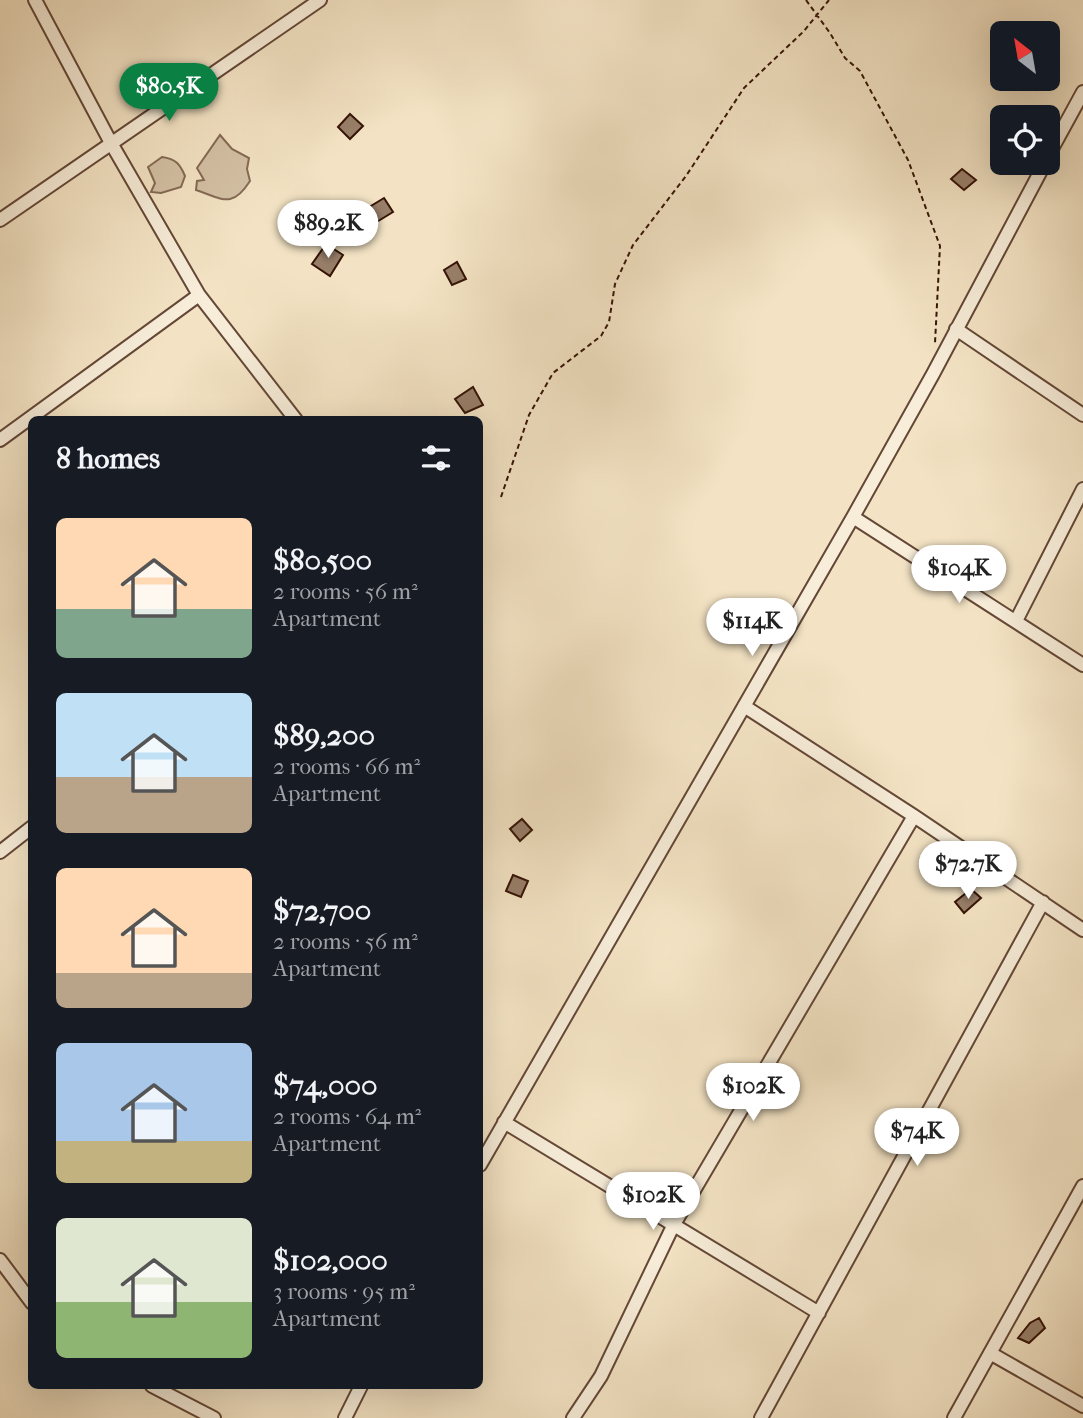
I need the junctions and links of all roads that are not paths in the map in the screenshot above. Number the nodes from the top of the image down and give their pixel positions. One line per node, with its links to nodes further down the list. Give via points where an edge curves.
1 (35, 0): 5 (street)
2 (320, 0): 5 (street)
3 (1083, 92): 4 (street)
4 (1060, 134)
5 (111, 143): 7 (street); 8 (street)
6 (1039, 175): 9 (street)
7 (0, 219)
8 (199, 295): 11 (street); 12 (street)
9 (956, 329): 10 (street); 16 (street)
10 (1083, 415)
11 (33, 416)
12 (293, 416)
13 (28, 420): 14 (street)
14 (0, 440)
15 (1083, 489): 17 (street)
16 (853, 517): 17 (street); 19 (street)
17 (1016, 621): 18 (street)
18 (1083, 665)
19 (744, 706): 20 (street); 25 (street)
20 (914, 816): 23 (street); 28 (street)
21 (28, 830): 22 (street)
22 (0, 852)
23 (1043, 902): 24 (street); 31 (street)
24 (1083, 930)
25 (504, 1122): 26 (street); 28 (street)
26 (483, 1160)
27 (1083, 1186): 32 (street)
28 (673, 1226): 31 (street); 39 (street, via 601,1376)
29 (0, 1259): 30 (street)
30 (28, 1298)
31 (820, 1313): 36 (street)
32 (990, 1353): 35 (street); 40 (street)
33 (158, 1389): 37 (street)
34 (360, 1389): 38 (street)
35 (1083, 1406)
36 (765, 1417)
37 (214, 1418)
38 (345, 1418)
39 (573, 1418)
40 (954, 1418)

